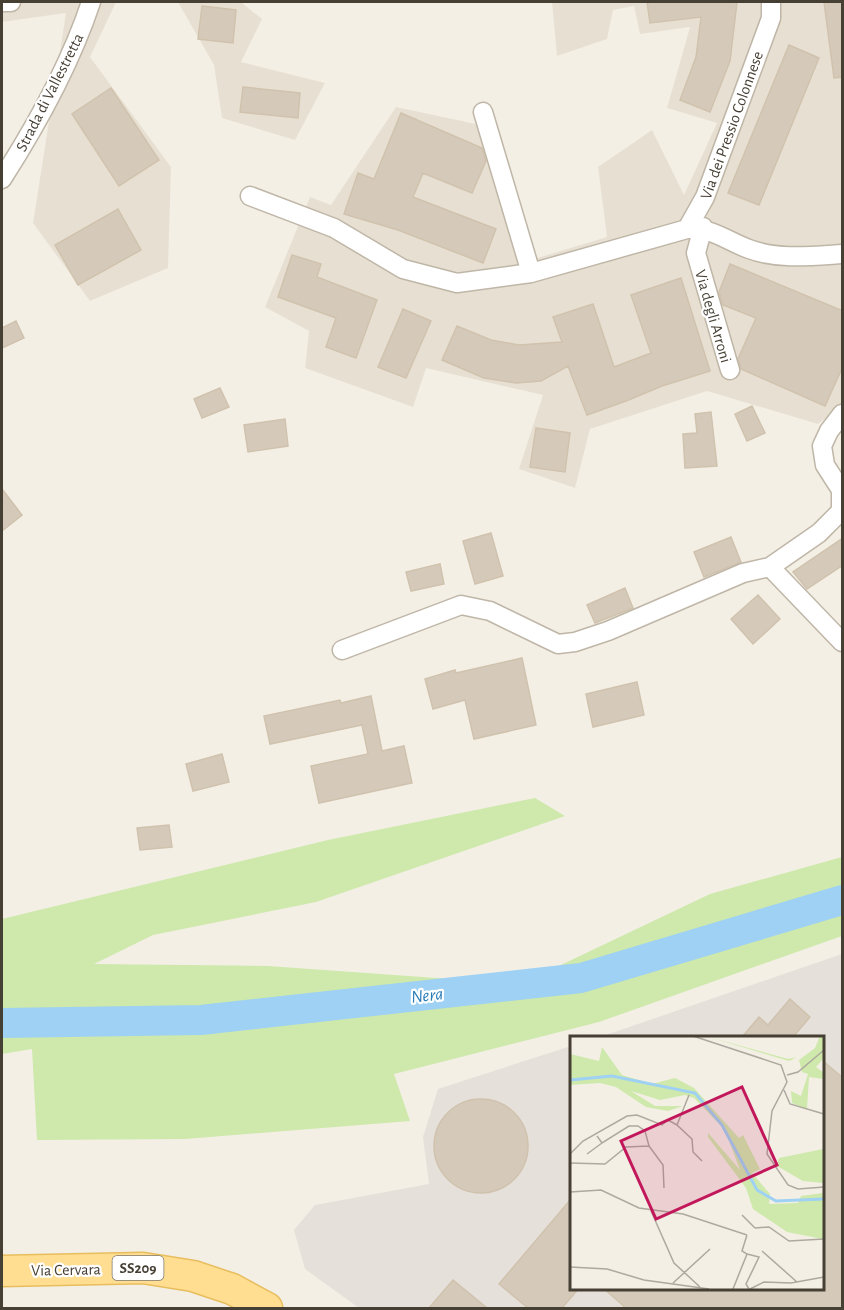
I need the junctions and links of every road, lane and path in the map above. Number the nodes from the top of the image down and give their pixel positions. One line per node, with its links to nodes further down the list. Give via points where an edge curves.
1 (2, 2): 2 (street)
2 (11, 2)
3 (91, 2): 6 (street, Strada di Vallestretta, via 76,47)
4 (771, 2): 8 (street, Via dei Pressio Colonnese, via 771,18)
5 (483, 112): 10 (street)
6 (2, 179)
7 (250, 196): 10 (street, via 334,228 403,269 458,283)
8 (695, 228): 9 (street, via 750,250 800,257); 10 (street); 11 (street, Via degli Arroni, via 696,254)
9 (843, 254)
10 (531, 273)
11 (730, 370)
12 (843, 414): 13 (street, via 822,446 825,465 841,490 841,511 819,533)
13 (770, 567): 14 (street); 15 (street, via 743,573 575,642 558,644 490,611 461,605)
14 (843, 642)
15 (342, 650)
16 (2, 1271): 17 (main road, Via Cervara / SS209, via 143,1268 193,1276 232,1288)
17 (267, 1308)

